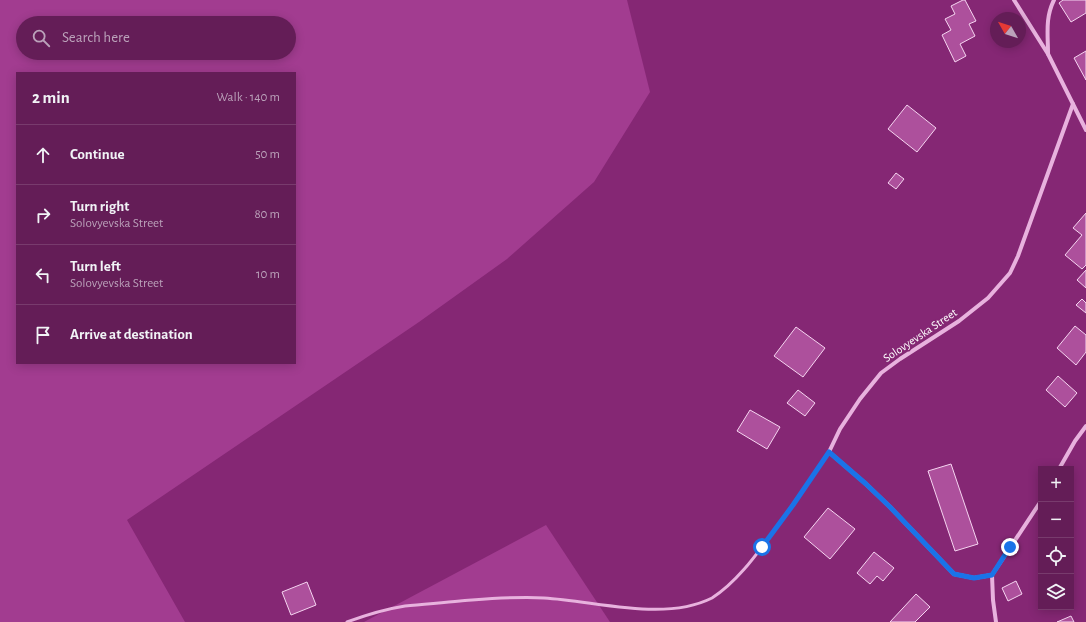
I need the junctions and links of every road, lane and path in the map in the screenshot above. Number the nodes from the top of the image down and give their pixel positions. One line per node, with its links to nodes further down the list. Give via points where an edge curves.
1 (1014, 0): 3 (street)
2 (1054, 0): 3 (street, via 1049,10)
3 (1048, 54): 4 (street)
4 (1073, 104): 5 (street); 7 (street, Solovyevska Street, via 1010,273 988,298 965,317 881,374 856,405)
5 (1086, 130)
6 (1086, 426): 8 (street)
7 (829, 452): 10 (street, via 890,507 954,574 974,578); 11 (lane, via 793,505 737,578 712,598 688,609 663,613 544,598 505,598 404,606)
8 (1061, 466)
9 (1040, 502): 10 (street)
10 (992, 575): 12 (street)
11 (347, 622)
12 (996, 622)

